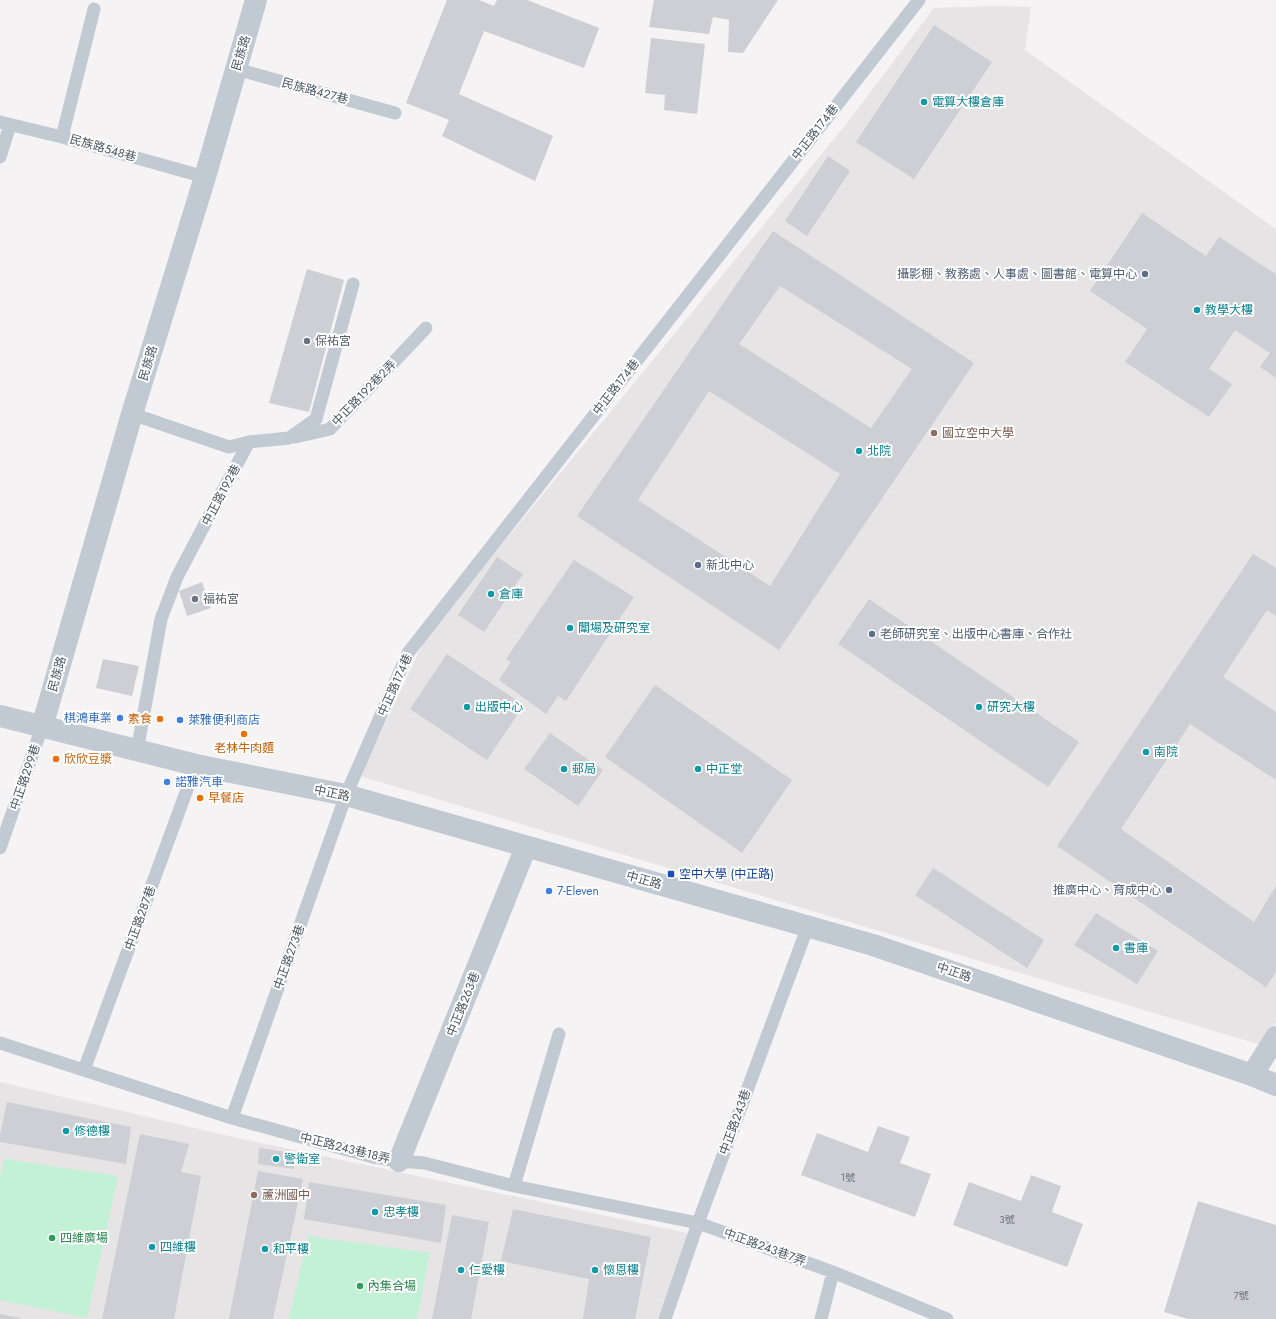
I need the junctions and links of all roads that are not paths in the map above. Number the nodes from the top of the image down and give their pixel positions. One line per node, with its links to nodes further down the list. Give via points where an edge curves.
1 (256, 0): 4 (street, 民族路)
2 (919, 0): 19 (lane, 中正路174巷, via 408,654)
3 (94, 9): 7 (lane)
4 (236, 69): 5 (lane, 民族路427巷); 9 (street, 民族路)
5 (395, 113)
6 (5, 124): 7 (lane, 民族路548巷); 8 (lane)
7 (62, 137): 9 (lane, 民族路548巷)
8 (0, 158)
9 (205, 177): 12 (street, 民族路)
10 (353, 284): 13 (lane, via 316,419)
11 (426, 328): 13 (lane, 中正路192巷2弄, via 330,429)
12 (132, 414): 14 (lane, via 229,446); 16 (street, 民族路)
13 (289, 438): 14 (lane)
14 (249, 442): 17 (lane, 中正路192巷, via 177,577 161,619)
15 (0, 716): 16 (street, 中正路)
16 (42, 727): 17 (street, 中正路); 21 (lane, 中正路299巷)
17 (137, 751): 18 (street, 中正路)
18 (196, 765): 19 (street, 中正路); 26 (lane, 中正路287巷)
19 (346, 795): 20 (street, 中正路); 29 (lane, 中正路273巷)
20 (526, 846): 22 (street, 中正路); 30 (street, 中正路263巷)
21 (0, 848)
22 (808, 926): 27 (street, 中正路, via 873,945); 32 (lane, 中正路243巷)
23 (559, 1034): 31 (lane)
24 (1276, 1037): 27 (street)
25 (0, 1043): 26 (lane, 中正路243巷18弄)
26 (84, 1070): 29 (lane, 中正路243巷18弄)
27 (1252, 1075): 28 (street, 中正路)
28 (1276, 1085)
29 (232, 1118): 30 (lane, 中正路243巷18弄, via 373,1157)
30 (399, 1161): 31 (lane, 中正路243巷18弄, via 424,1163)
31 (514, 1186): 32 (lane, 中正路243巷18弄)
32 (698, 1223): 33 (lane, 中正路243巷7弄); 34 (lane, 中正路243巷)
33 (832, 1272): 35 (lane); 36 (lane, 中正路243巷7弄)
34 (665, 1319)
35 (821, 1319)
36 (947, 1319)

